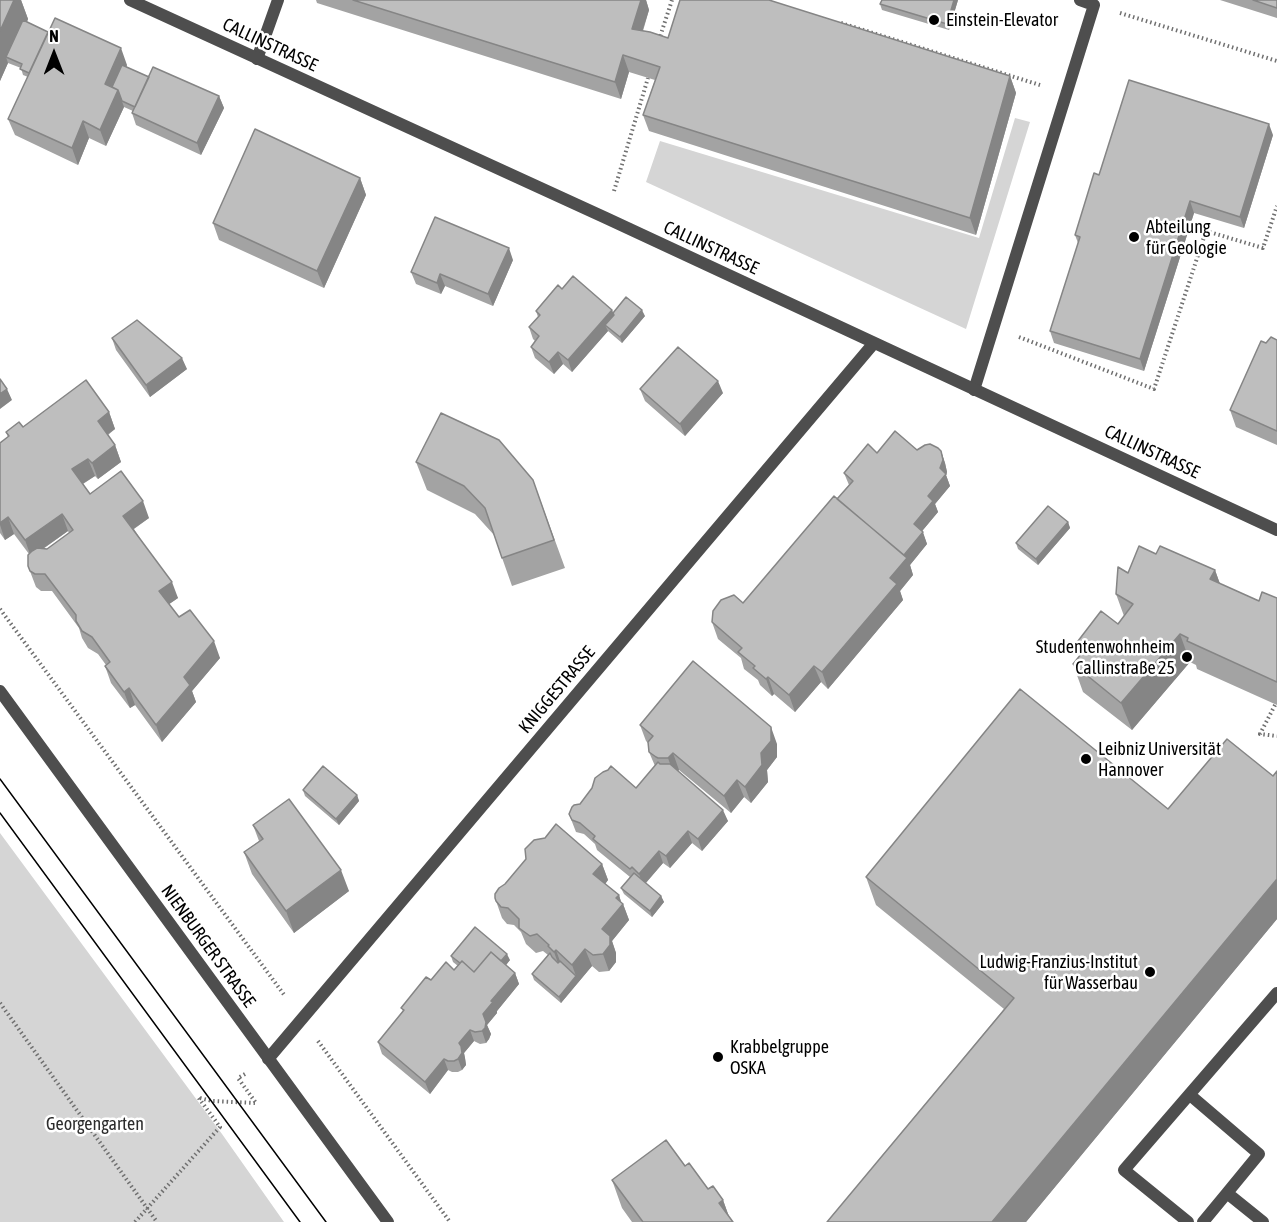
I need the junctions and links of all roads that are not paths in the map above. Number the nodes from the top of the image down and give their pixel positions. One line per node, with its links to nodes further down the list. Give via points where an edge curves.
1 (130, 0): 4 (street, CALLINSTRASSE)
2 (278, 0): 4 (street)
3 (1080, 0): 6 (street, via 1094,5)
4 (257, 59): 5 (street, CALLINSTRASSE)
5 (874, 343): 6 (street, CALLINSTRASSE); 10 (street, KNIGGESTRASSE)
6 (974, 390): 7 (street, CALLINSTRASSE)
7 (1277, 530)
8 (0, 691): 10 (street, NIENBURGER STRASSE)
9 (1277, 993): 11 (street)
10 (268, 1059): 13 (street, NIENBURGER STRASSE)
11 (1190, 1095): 12 (street, via 1259,1154); 14 (street, via 1124,1170)
12 (1227, 1193): 15 (street); 16 (street)
13 (388, 1222)
14 (1188, 1222)
15 (1203, 1222)
16 (1263, 1222)

